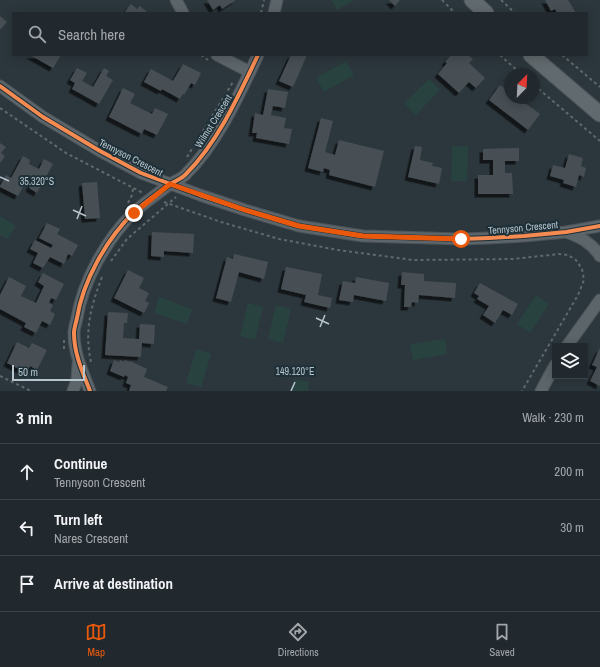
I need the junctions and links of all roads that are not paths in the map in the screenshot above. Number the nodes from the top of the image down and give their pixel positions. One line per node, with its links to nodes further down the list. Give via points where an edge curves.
1 (176, 0): 4 (street)
2 (277, 0): 5 (street)
3 (472, 0): 6 (street)
4 (182, 12)
5 (274, 12)
6 (485, 12)
7 (219, 56): 10 (street)
8 (257, 56): 10 (street, Wilmot Crescent)
9 (532, 56): 12 (street)
10 (246, 70): 13 (street, Wilmot Crescent, via 232,107 203,153 185,175)
11 (0, 86): 13 (street, Tennyson Crescent, via 43,117 100,151)
12 (600, 114)
13 (170, 184): 15 (street, Tennyson Crescent, via 299,226 363,236 461,239); 19 (street, Wilmot Crescent, via 134,213 102,254 79,306 74,333)
14 (600, 226): 15 (street, Tennyson Crescent)
15 (566, 232): 16 (street, via 588,242)
16 (600, 256)
17 (600, 300): 18 (street)
18 (568, 343)
19 (78, 362): 21 (street, via 77,380); 22 (street)
20 (552, 371): 23 (street)
21 (73, 391)
22 (90, 391)
23 (542, 391)

